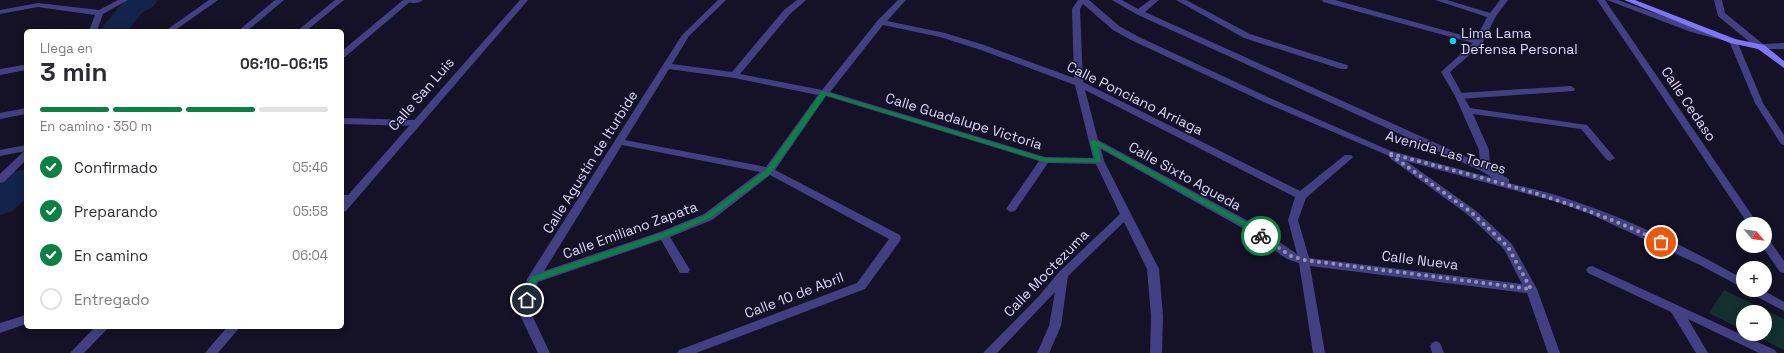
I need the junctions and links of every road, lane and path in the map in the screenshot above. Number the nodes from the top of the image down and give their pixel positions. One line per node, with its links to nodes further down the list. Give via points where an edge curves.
1 (124, 0): 24 (street)
2 (214, 0): 28 (street)
3 (280, 0): 29 (street)
4 (340, 0): 30 (street)
5 (408, 0): 6 (street); 35 (street)
6 (419, 0)
7 (524, 0): 50 (street, Calle San Luis)
8 (722, 0): 37 (street, Calle Agustín de Iturbide, via 686,35)
9 (802, 0): 41 (street, via 787,12)
10 (902, 0): 26 (street, Calle Emiliano Zapata)
11 (1083, 0): 42 (street, via 1076,9); 56 (street, Avenida Las Torres, via 1116,28 1140,41)
12 (1116, 0): 23 (street, Avenida Las Torres)
13 (1155, 0): 23 (street)
14 (1180, 0): 38 (street, via 1247,36)
15 (1326, 0): 32 (street)
16 (1439, 0): 25 (street)
17 (1504, 0): 25 (street)
18 (1601, 0): 70 (street, Calle Cedaso)
19 (1610, 0): 31 (street)
20 (1628, 0): 31 (main road)
21 (1718, 0): 34 (street, via 1721,14)
22 (0, 12): 24 (street, via 38,5)
23 (1139, 12): 62 (street, Avenida Las Torres)
24 (100, 14): 27 (street)
25 (1492, 16): 32 (street)
26 (881, 22): 42 (street, Calle Ponciano Arriaga, via 942,34 981,46); 44 (street, Calle Emiliano Zapata)
27 (94, 29)
28 (172, 29)
29 (244, 29)
30 (304, 29)
31 (1733, 41): 34 (main road); 53 (lane, via 1758,103)
32 (1479, 42): 45 (street, via 1445,72)
33 (1784, 46): 34 (street)
34 (1761, 47): 36 (main road)
35 (344, 53)
36 (1784, 65)
37 (666, 66): 41 (street, Calle Guadalupe Victoria); 52 (street, Calle Agustín de Iturbide)
38 (1344, 67)
39 (22, 68): 40 (street)
40 (0, 72)
41 (734, 75): 44 (street, Calle Guadalupe Victoria)
42 (1078, 83): 51 (street); 66 (street, Calle Ponciano Arriaga)
43 (1571, 89): 45 (street)
44 (824, 92): 60 (street, Calle Guadalupe Victoria); 63 (street, Calle Emiliano Zapata)
45 (1460, 96): 46 (street)
46 (1465, 110): 59 (street, via 1584,127); 62 (street, via 1484,150)
47 (24, 111): 48 (street)
48 (0, 116)
49 (344, 121): 50 (street)
50 (416, 123): 67 (street, Calle San Luis)
51 (1093, 141): 61 (street); 73 (street, Calle Sixto Agueda, via 1248,226 1291,256)
52 (620, 142): 63 (street); 78 (street, Calle Agustín de Iturbide)
53 (1784, 142)
54 (24, 148): 55 (street)
55 (0, 153)
56 (1388, 153): 65 (street, Avenida Las Torres); 80 (street, via 1471,212 1508,247)
57 (24, 156): 64 (street)
58 (1348, 157): 66 (street)
59 (1610, 158)
60 (1045, 160): 61 (street, Calle Guadalupe Victoria); 68 (street)
61 (1099, 161): 69 (street)
62 (1485, 169): 65 (street, Avenida Las Torres)
63 (769, 171): 71 (street, Calle Emiliano Zapata, via 708,217); 91 (street, Calle 10 de Abril, via 896,238 861,286)
64 (0, 180)
65 (1514, 186): 79 (street, Avenida Las Torres, via 1594,212 1704,262)
66 (1301, 196): 73 (street, via 1293,220)
67 (347, 198)
68 (1011, 209)
69 (1125, 215): 77 (street, Calle Moctezuma); 94 (street, via 1152,269 1157,316)
70 (1748, 217)
71 (664, 235): 74 (street); 78 (street, Calle Emiliano Zapata)
72 (1772, 252): 76 (street)
73 (1304, 260): 80 (street, Calle Nueva); 95 (street)
74 (684, 270)
75 (1592, 270): 82 (street)
76 (1784, 270)
77 (1063, 275): 92 (street, Calle Moctezuma, via 1043,299); 93 (street, via 1060,302 1048,346)
78 (533, 279): 90 (street, Calle Agustín de Iturbide, via 524,311)
79 (1736, 280)
80 (1531, 289): 96 (street)
81 (1766, 297): 83 (street)
82 (1674, 307): 97 (street); 98 (street)
83 (1784, 307)
84 (24, 320): 85 (street)
85 (0, 328)
86 (101, 329): 88 (street)
87 (232, 329): 89 (street)
88 (76, 353)
89 (210, 353)
90 (544, 353)
91 (683, 353)
92 (989, 353)
93 (1042, 353)
94 (1156, 353)
95 (1319, 353)
96 (1554, 353)
97 (1702, 353)
98 (1771, 353)

